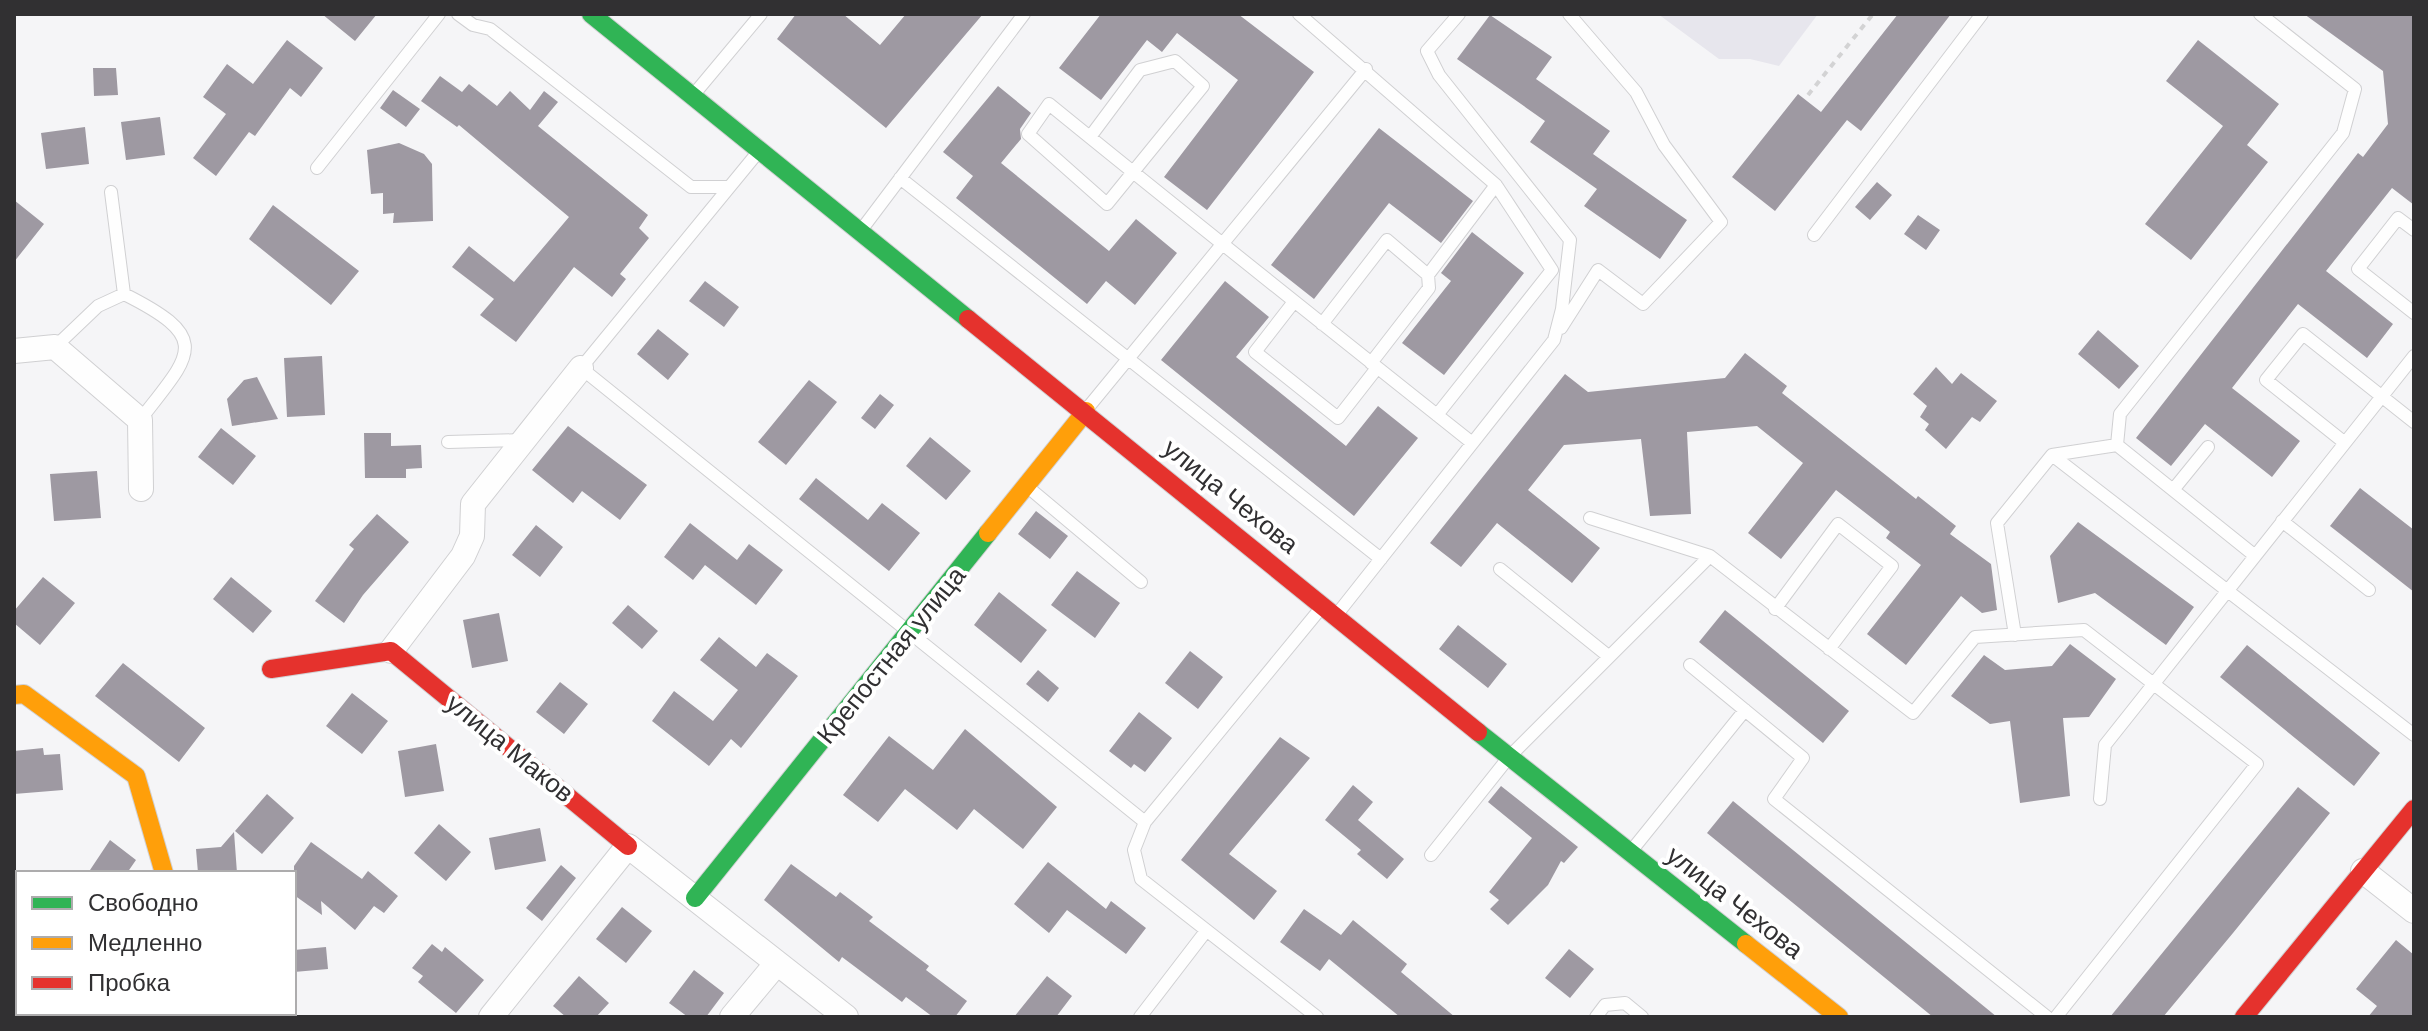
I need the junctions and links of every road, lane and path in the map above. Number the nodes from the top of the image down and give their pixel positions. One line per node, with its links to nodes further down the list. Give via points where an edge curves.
1 (439, 14): 17 (lane)
2 (458, 14): 21 (lane, via 490,29 691,187)
3 (591, 14): 14 (street, улица Чехова)
4 (761, 14): 14 (lane)
5 (1024, 14): 19 (lane)
6 (1299, 14): 12 (lane)
7 (1459, 14): 32 (lane, via 1427,51 1439,75 1570,240)
8 (1569, 14): 32 (lane, via 1636,92 1664,145 1721,222 1643,304 1598,270)
9 (1873, 14): 13 (path)
10 (1982, 14): 25 (lane)
11 (2260, 14): 48 (lane, via 2355,89 2343,133 2120,414)
12 (1366, 69): 20 (lane); 26 (lane)
13 (1808, 95)
14 (693, 96): 16 (street, улица Чехова)
15 (1090, 137): 18 (lane); 18 (lane, via 1049,104 1028,134 1107,204); 18 (lane, via 1140,70 1175,61 1203,86)
16 (759, 150): 21 (lane); 24 (street, улица Чехова)
17 (317, 168)
18 (1135, 174): 26 (lane)
19 (900, 178): 24 (lane); 36 (lane)
20 (1496, 185): 27 (lane); 41 (lane, via 1552,270)
21 (729, 187): 38 (lane)
22 (111, 192): 28 (lane)
23 (2414, 230): 30 (lane, via 2398,218 2358,269)
24 (860, 231): 40 (street, улица Чехова)
25 (1814, 235)
26 (1222, 244): 29 (lane); 36 (lane)
27 (1428, 275): 31 (lane, via 1387,240); 37 (lane, via 1429,288)
28 (124, 294): 33 (lane, via 98,306); 42 (lane, via 182,335 188,350)
29 (1293, 303): 31 (lane); 37 (lane, via 1255,352 1338,418)
30 (2414, 313)
31 (1322, 324): 37 (lane)
32 (1554, 340): 46 (lane)
33 (55, 347): 34 (street); 42 (street)
34 (14, 351)
35 (2414, 356): 39 (lane)
36 (1128, 357): 40 (lane); 58 (lane)
37 (1374, 365): 41 (lane)
38 (581, 368): 44 (street); 65 (lane)
39 (2382, 397): 43 (lane); 47 (lane); 47 (lane, via 2303,334 2266,380)
40 (1086, 411): 51 (street, Крепостная улица); 64 (street, улица Чехова)
41 (1437, 415): 46 (lane)
42 (140, 420): 52 (street)
43 (2414, 422)
44 (523, 440): 45 (lane); 68 (street, via 473,504 472,536 463,556)
45 (448, 442)
46 (1471, 442): 58 (lane)
47 (2345, 443): 55 (lane)
48 (2117, 445): 50 (lane); 53 (lane)
49 (2208, 447): 53 (lane)
50 (2052, 455): 61 (lane); 66 (lane, via 1997,523)
51 (1026, 486): 60 (lane); 65 (street, Крепостная улица)
52 (141, 489)
53 (2173, 490): 56 (lane)
54 (1590, 518): 57 (lane)
55 (2282, 521): 56 (lane); 62 (lane)
56 (2254, 555): 61 (lane)
57 (1710, 556): 63 (lane); 69 (lane)
58 (1381, 559): 64 (lane)
59 (1500, 569): 69 (lane)
60 (1141, 582)
61 (2227, 590): 72 (lane); 75 (lane)
62 (2369, 590)
63 (1775, 609): 67 (lane); 67 (lane, via 1838,524 1892,566)
64 (1330, 610): 76 (street, улица Чехова); 79 (lane)
65 (909, 631): 79 (lane); 85 (street, Крепостная улица)
66 (2015, 635): 67 (lane, via 1975,637 1913,713); 72 (lane, via 2084,630)
67 (1829, 649)
68 (391, 651): 71 (street); 80 (street, улица Маков)
69 (1607, 655): 76 (lane)
70 (1690, 665): 74 (lane)
71 (271, 669)
72 (2154, 683): 77 (lane, via 2105,745); 98 (lane, via 2257,764)
73 (19, 694): 83 (street, via 136,776)
74 (1745, 710): 81 (lane); 97 (lane, via 1803,758 1774,799)
75 (2414, 735)
76 (1509, 757): 81 (street, улица Чехова); 82 (lane)
77 (2100, 799)
78 (2414, 809): 84 (street, via 2401,834)
79 (1145, 822): 87 (lane, via 1134,850 1141,879)
80 (628, 846): 85 (street); 89 (street)
81 (1630, 852): 96 (street, улица Чехова)
82 (1431, 855)
83 (163, 871)
84 (2363, 871): 86 (street); 99 (street)
85 (695, 898): 88 (street)
86 (2414, 911)
87 (1206, 931): 92 (lane); 93 (lane)
88 (777, 963): 90 (street); 91 (street)
89 (491, 1017)
90 (732, 1017)
91 (846, 1017)
92 (1140, 1017)
93 (1317, 1017)
94 (1596, 1017): 95 (lane, via 1605,1005 1625,1003)
95 (1642, 1017)
96 (1839, 1017)
97 (2047, 1017)
98 (2056, 1017)
99 (2244, 1017)

